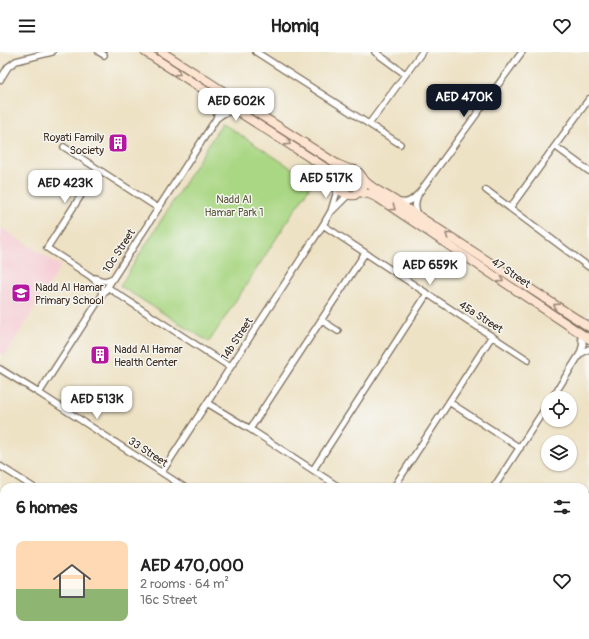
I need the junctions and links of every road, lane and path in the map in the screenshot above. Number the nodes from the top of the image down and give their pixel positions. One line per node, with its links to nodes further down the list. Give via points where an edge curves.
1 (52, 52): 9 (street, via 16,61)
2 (145, 52): 10 (street, one-way to 10)
3 (162, 52): 19 (street, via 336,164)
4 (256, 52): 14 (street)
5 (375, 52): 8 (street)
6 (422, 52): 8 (street)
7 (519, 53): 25 (street)
8 (405, 74): 14 (street)
9 (0, 80)
10 (213, 96): 12 (street); 13 (street, via 219,108)
11 (589, 100): 16 (street)
12 (242, 114): 13 (street, via 227,112); 22 (street, one-way to 22, via 326,168)
13 (216, 120): 28 (street, 10c Street)
14 (369, 124): 15 (street)
15 (400, 144)
16 (555, 146): 20 (street); 29 (street)
17 (64, 147): 18 (street)
18 (98, 169): 28 (street); 35 (street, via 47,248)
19 (349, 169): 21 (street, via 359,172); 22 (street, via 339,175)
20 (589, 171)
21 (364, 180): 24 (street, via 363,188); 27 (street, 47 Street)
22 (338, 186): 26 (street, via 340,192); 30 (street, 14b Street)
23 (486, 190): 29 (street)
24 (358, 192): 26 (street, via 355,196); 43 (street, 47 Street, one-way to 43, via 378,198)
25 (419, 193): 27 (street, via 408,202); 31 (street, via 415,206)
26 (347, 196): 30 (street, 14b Street)
27 (397, 202): 31 (street, 47 Street)
28 (158, 208): 36 (street, 10c Street)
29 (510, 208): 34 (street)
30 (328, 216): 32 (street, 14b Street)
31 (421, 217): 41 (street, 47 Street, one-way to 31)
32 (323, 225): 33 (street, 45a Street); 49 (street, 14b Street)
33 (365, 253): 38 (street, 45a Street); 40 (street)
34 (589, 267)
35 (90, 276): 36 (street, via 104,281); 39 (street, via 100,285)
36 (114, 276): 37 (street, 10c Street)
37 (107, 287): 39 (street, 10c Street); 49 (street)
38 (427, 294): 44 (street, 45a Street); 59 (street)
39 (102, 295): 52 (street, 10c Street)
40 (321, 320): 42 (street); 56 (street)
41 (589, 327)
42 (338, 331)
43 (580, 332): 45 (street, 47 Street); 47 (street)
44 (492, 336): 48 (street, 45a Street); 53 (street)
45 (589, 339)
46 (589, 349): 47 (street)
47 (580, 354): 51 (street)
48 (528, 360)
49 (230, 367): 54 (street, 14b Street)
50 (0, 369): 52 (street, 33 Street)
51 (556, 391)
52 (39, 393): 60 (street, 33 Street)
53 (449, 402): 57 (street); 64 (street)
54 (207, 403): 56 (street); 60 (street, 14b Street)
55 (541, 415): 57 (street)
56 (250, 429): 59 (street)
57 (520, 448): 65 (street)
58 (0, 466): 61 (street)
59 (313, 470): 63 (street)
60 (162, 472): 62 (street, 33 Street)
61 (27, 483)
62 (178, 483)
63 (333, 483)
64 (397, 483)
65 (497, 483)

